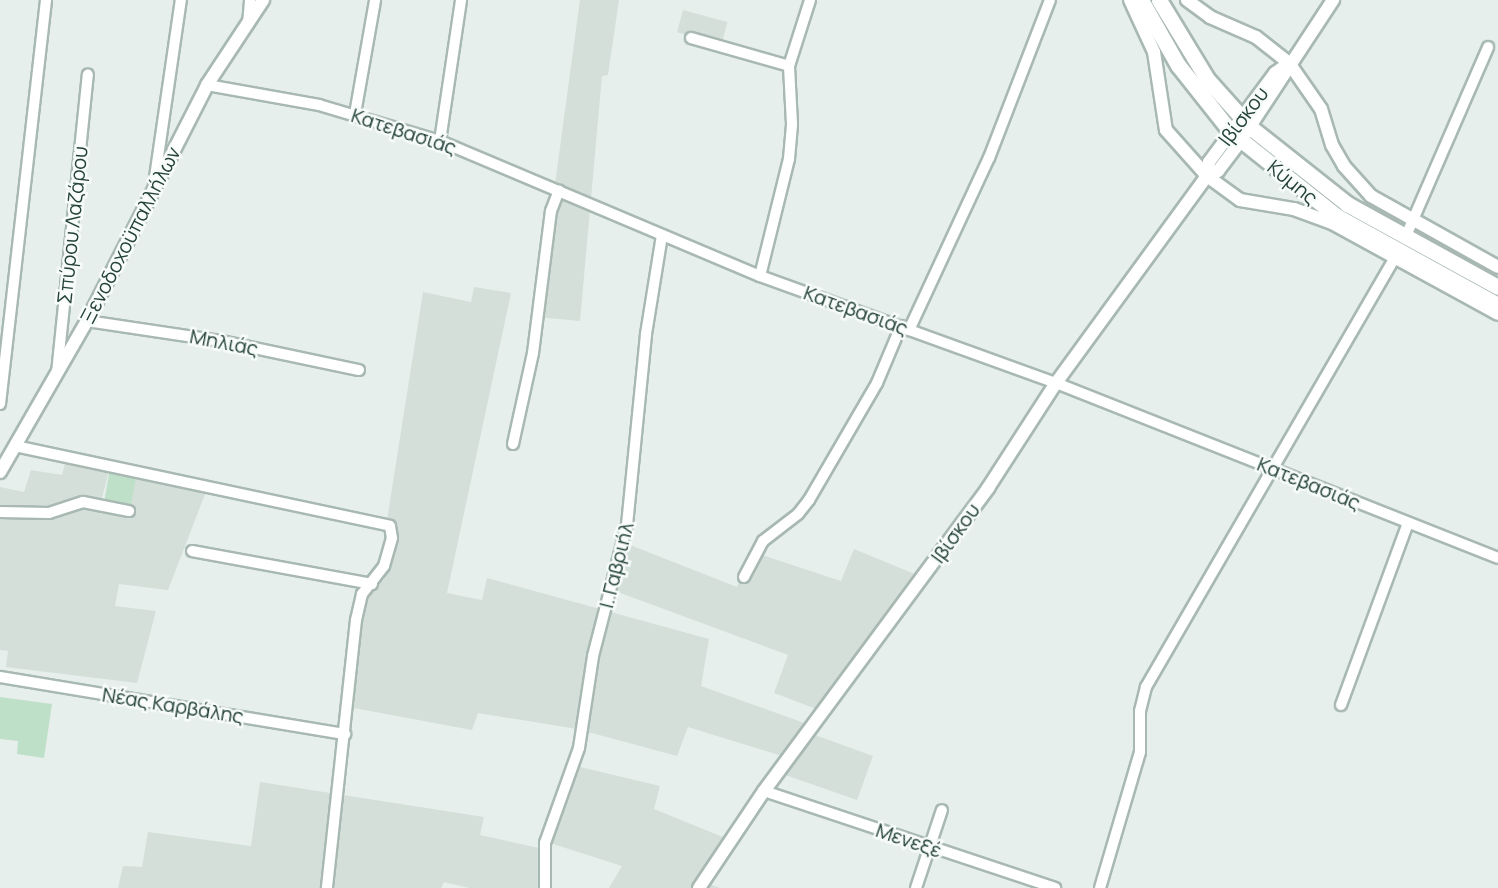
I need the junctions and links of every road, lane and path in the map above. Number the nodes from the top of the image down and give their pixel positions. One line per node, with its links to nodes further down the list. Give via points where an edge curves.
1 (46, 0): 42 (street)
2 (181, 0): 27 (street)
3 (250, 0): 14 (street)
4 (263, 0): 14 (street, Ξενοδοχοϋπαλλήλων)
5 (375, 0): 21 (street)
6 (461, 0): 24 (street)
7 (810, 0): 18 (street)
8 (1050, 0): 38 (street, via 988,158)
9 (1130, 0): 25 (street, via 1154,52 1166,130)
10 (1141, 0): 23 (main road, Κύμης, via 1184,73)
11 (1159, 0): 22 (main road, Κύμης, via 1190,55)
12 (1187, 0): 17 (street, via 1210,17 1256,37)
13 (1333, 0): 17 (street, Ιβίσκου)
14 (248, 24): 20 (street, Ξενοδοχοϋπαλλήλων)
15 (691, 38): 18 (street)
16 (1488, 47): 28 (street)
17 (1289, 63): 22 (street, Ιβίσκου, via 1275,73); 28 (street, via 1318,103 1332,145 1350,176 1371,196)
18 (789, 66): 33 (street, via 789,159)
19 (88, 75): 40 (street, Σπύρου Λαζάρου)
20 (207, 85): 21 (street, Κατεβασιάς); 27 (street, Ξενοδοχοϋπαλλήλων)
21 (355, 114): 24 (street, Κατεβασιάς)
22 (1246, 123): 23 (street, Ιβίσκου); 30 (main road, Κύμης, via 1329,192)
23 (1236, 136): 25 (street, Ιβίσκου, via 1209,162); 35 (main road, Κύμης, via 1338,218)
24 (440, 141): 26 (street, Κατεβασιάς)
25 (1207, 176): 31 (street, via 1240,200 1313,214); 41 (street, Ιβίσκου)
26 (559, 189): 29 (street, Κατεβασιάς); 43 (street, via 551,211 533,353)
27 (153, 190): 37 (street, Ξενοδοχοϋπαλλήλων)
28 (1413, 221): 30 (street); 32 (street)
29 (662, 235): 33 (street, Κατεβασιάς); 61 (street, Ι. Γαβριήλ, via 646,334 627,525 593,656 579,748 545,843)
30 (1406, 236): 34 (main road, Κύμης)
31 (1395, 258): 36 (street); 45 (street)
32 (1498, 267)
33 (760, 276): 38 (street, Κατεβασιάς)
34 (1498, 287)
35 (1498, 305)
36 (1498, 315)
37 (87, 321): 39 (street, Μηλιάς, via 221,341); 40 (street, Ξενοδοχοϋπαλλήλων)
38 (905, 328): 41 (street, Κατεβασιάς); 52 (street, via 809,500 798,514 763,541)
39 (359, 370)
40 (56, 374): 44 (street, Ξενοδοχοϋπαλλήλων)
41 (1056, 383): 45 (street, Κατεβασιάς); 57 (street, Ιβίσκου, via 988,488)
42 (0, 404)
43 (513, 444)
44 (9, 452): 46 (street, Ξενοδοχοϋπαλλήλων); 53 (street, via 386,524 393,530 392,538 381,573)
45 (1272, 469): 49 (street, Κατεβασιάς); 65 (street, via 1146,687 1140,711 1140,752)
46 (0, 472)
47 (129, 510): 48 (street, via 83,502 49,513)
48 (0, 512)
49 (1408, 523): 51 (street, Κατεβασιάς); 55 (street)
50 (192, 551): 53 (street)
51 (1498, 558)
52 (744, 577)
53 (372, 584): 56 (street, via 362,594 356,620)
54 (0, 677): 56 (street, Νέας Καρβάλης)
55 (1341, 705)
56 (345, 734): 60 (street)
57 (764, 791): 59 (street, Μενεξέ); 62 (street, Ιβίσκου)
58 (942, 810): 59 (street)
59 (930, 848): 63 (street); 64 (street, Μενεξέ)
60 (327, 888)
61 (546, 888)
62 (699, 888)
63 (916, 888)
64 (1055, 888)
65 (1100, 888)

